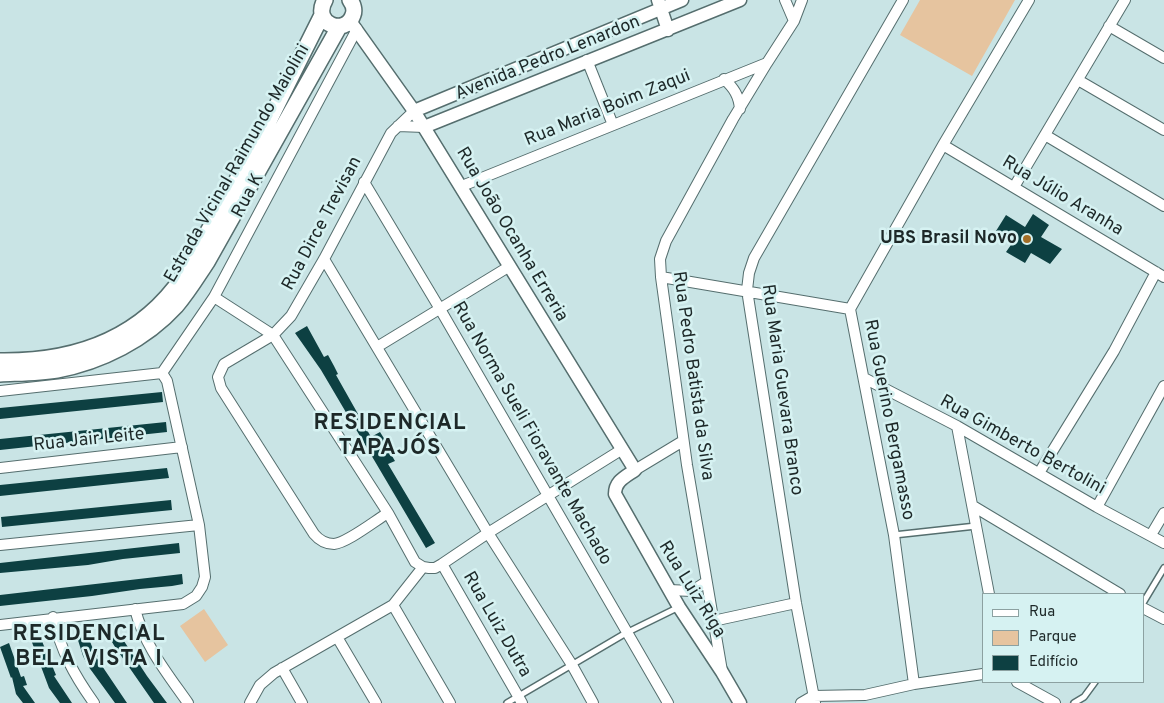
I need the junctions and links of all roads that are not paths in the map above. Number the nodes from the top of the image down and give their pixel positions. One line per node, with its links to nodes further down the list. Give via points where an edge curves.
1 (325, 0): 11 (main road, Estrada Vicinal Raimundo Maiolini)
2 (680, 0): 10 (street, Avenida Pedro Lenardon); 12 (street)
3 (740, 0): 12 (street, Avenida Pedro Lenardon)
4 (784, 0): 13 (street)
5 (802, 0): 13 (street, Rua Pedro Batista da Silva)
6 (903, 0): 38 (street, Rua Maria Guevara Branco, via 754,258)
7 (1029, 0): 29 (street, Rua Guerino Bergamasso)
8 (1125, 0): 15 (street)
9 (353, 1): 14 (main road, via 354,9)
10 (659, 4): 16 (street); 23 (street, Avenida Pedro Lenardon)
11 (322, 15): 14 (main road, via 332,26); 44 (main road, Estrada Vicinal Raimundo Maiolini, via 261,137 172,292 129,330 88,349 47,359)
12 (687, 21): 16 (street, Avenida Pedro Lenardon)
13 (794, 21): 19 (street, Rua Pedro Batista da Silva)
14 (348, 26): 23 (street, Rua João Ocanha Erreria); 39 (street, Rua K); 46 (main road, Estrada Vicinal Raimundo Maiolini, via 207,262 175,307 135,340 111,353 57,370)
15 (1109, 26): 17 (street); 21 (street)
16 (668, 30): 18 (street, Avenida Pedro Lenardon)
17 (1164, 58)
18 (587, 60): 24 (street); 26 (street, Avenida Pedro Lenardon)
19 (767, 63): 20 (street, Rua Maria Boim Zaqui); 22 (street, Rua Pedro Batista da Silva)
20 (724, 79): 22 (street, via 739,98); 24 (street, Rua Maria Boim Zaqui)
21 (1078, 80): 27 (street); 28 (street)
22 (740, 109): 37 (street, Rua Pedro Batista da Silva, via 666,241 660,259)
23 (414, 111): 25 (street, Rua Dirce Trevisan); 26 (street, Rua João Ocanha Erreria)
24 (613, 124): 31 (street, Rua Maria Boim Zaqui)
25 (398, 126): 26 (street); 30 (street, Rua Dirce Trevisan)
26 (424, 127): 31 (street, Rua João Ocanha Erreria)
27 (1164, 130)
28 (1045, 135): 32 (street); 33 (street)
29 (943, 145): 32 (street, Rua Júlio Aranha); 41 (street, Rua Guerino Bergamasso)
30 (364, 182): 34 (street, Rua Dirce Trevisan); 40 (street, Rua Norma Sueli Fioravante Machado)
31 (462, 186): 35 (street, Rua João Ocanha Erreria)
32 (1014, 187): 36 (street, Rua Júlio Aranha)
33 (1164, 206)
34 (324, 259): 42 (street, Rua Dirce Trevisan, via 291,316); 43 (street)
35 (510, 266): 40 (street); 53 (street, Rua João Ocanha Erreria)
36 (1160, 275): 56 (street)
37 (660, 277): 38 (street); 51 (street, Rua Pedro Batista da Silva)
38 (747, 290): 41 (street); 77 (street, Rua Maria Guevara Branco)
39 (214, 297): 42 (street); 45 (street, Rua K)
40 (440, 309): 43 (street); 57 (street, Rua Norma Sueli Fioravante Machado)
41 (850, 309): 47 (street, Rua Guerino Bergamasso)
42 (273, 334): 60 (street); 60 (street, Rua Dirce Trevisan, via 224,364 219,374 221,388 308,526 319,539 328,543 342,541)
43 (377, 347): 64 (street)
44 (0, 361)
45 (162, 373): 49 (street); 52 (street, via 168,380)
46 (0, 374)
47 (864, 378): 50 (street, Rua Gimberto Bertolini); 65 (street, Rua Guerino Bergamasso)
48 (1164, 386): 59 (street)
49 (0, 391)
50 (957, 426): 56 (street, Rua Gimberto Bertolini); 58 (street)
51 (683, 441): 55 (street); 72 (street, Rua Pedro Batista da Silva)
52 (182, 447): 54 (street, Rua Jair Leite); 62 (street)
53 (621, 450): 55 (street, Rua João Ocanha Erreria); 57 (street)
54 (0, 468)
55 (635, 470): 73 (street, Rua Luiz Riga, via 619,480 614,494)
56 (1039, 473): 59 (street, Rua Gimberto Bertolini)
57 (548, 496): 64 (street); 86 (street, Rua Norma Sueli Fioravante Machado)
58 (973, 506): 63 (street); 75 (street)
59 (1098, 507): 66 (street, Rua Gimberto Bertolini)
60 (388, 513): 70 (street, via 416,562)
61 (1164, 513): 66 (street)
62 (199, 525): 68 (street); 80 (street, via 205,576 196,596 183,604)
63 (976, 526): 65 (lane); 74 (street)
64 (488, 533): 69 (street); 88 (street)
65 (894, 535): 94 (street, Rua Guerino Bergamasso)
66 (1151, 535): 67 (street, Rua Gimberto Bertolini)
67 (1164, 543)
68 (0, 545)
69 (442, 564): 70 (street, via 435,568); 97 (street, Rua Luiz Dutra)
70 (423, 567): 78 (street)
71 (1164, 568): 76 (lane)
72 (706, 582): 73 (street, via 692,591); 84 (street, Rua Pedro Batista da Silva)
73 (669, 590): 79 (street, Rua Luiz Riga)
74 (989, 593)
75 (1118, 593)
76 (1144, 601)
77 (796, 603): 84 (street); 96 (street, Rua Maria Guevara Branco)
78 (393, 605): 87 (street); 103 (street)
79 (679, 607): 86 (lane); 90 (street, Rua Luiz Riga)
80 (136, 609): 82 (street); 99 (street, via 150,648)
81 (1144, 609): 83 (street)
82 (53, 617): 85 (street); 98 (street, via 69,665)
83 (1164, 620)
84 (713, 621): 90 (street, Rua Pedro Batista da Silva)
85 (0, 625)
86 (626, 633): 88 (lane); 106 (street, Rua Norma Sueli Fioravante Machado)
87 (337, 637): 89 (street); 102 (street)
88 (572, 665): 97 (lane); 105 (street)
89 (282, 668): 100 (street, via 260,685); 101 (street)
90 (722, 672): 107 (street, Rua Luiz Riga)
91 (982, 674): 94 (street)
92 (1019, 683): 110 (street)
93 (1095, 683): 111 (lane)
94 (914, 684): 95 (street)
95 (865, 695): 96 (street); 109 (street)
96 (814, 699): 108 (street)
97 (520, 700): 104 (lane)
98 (94, 703)
99 (188, 703)
100 (250, 703)
101 (302, 703)
102 (376, 703)
103 (450, 703)
104 (507, 703)
105 (593, 703)
106 (668, 703)
107 (740, 703)
108 (801, 703)
109 (852, 703)
110 (1055, 703)
111 (1074, 703)

